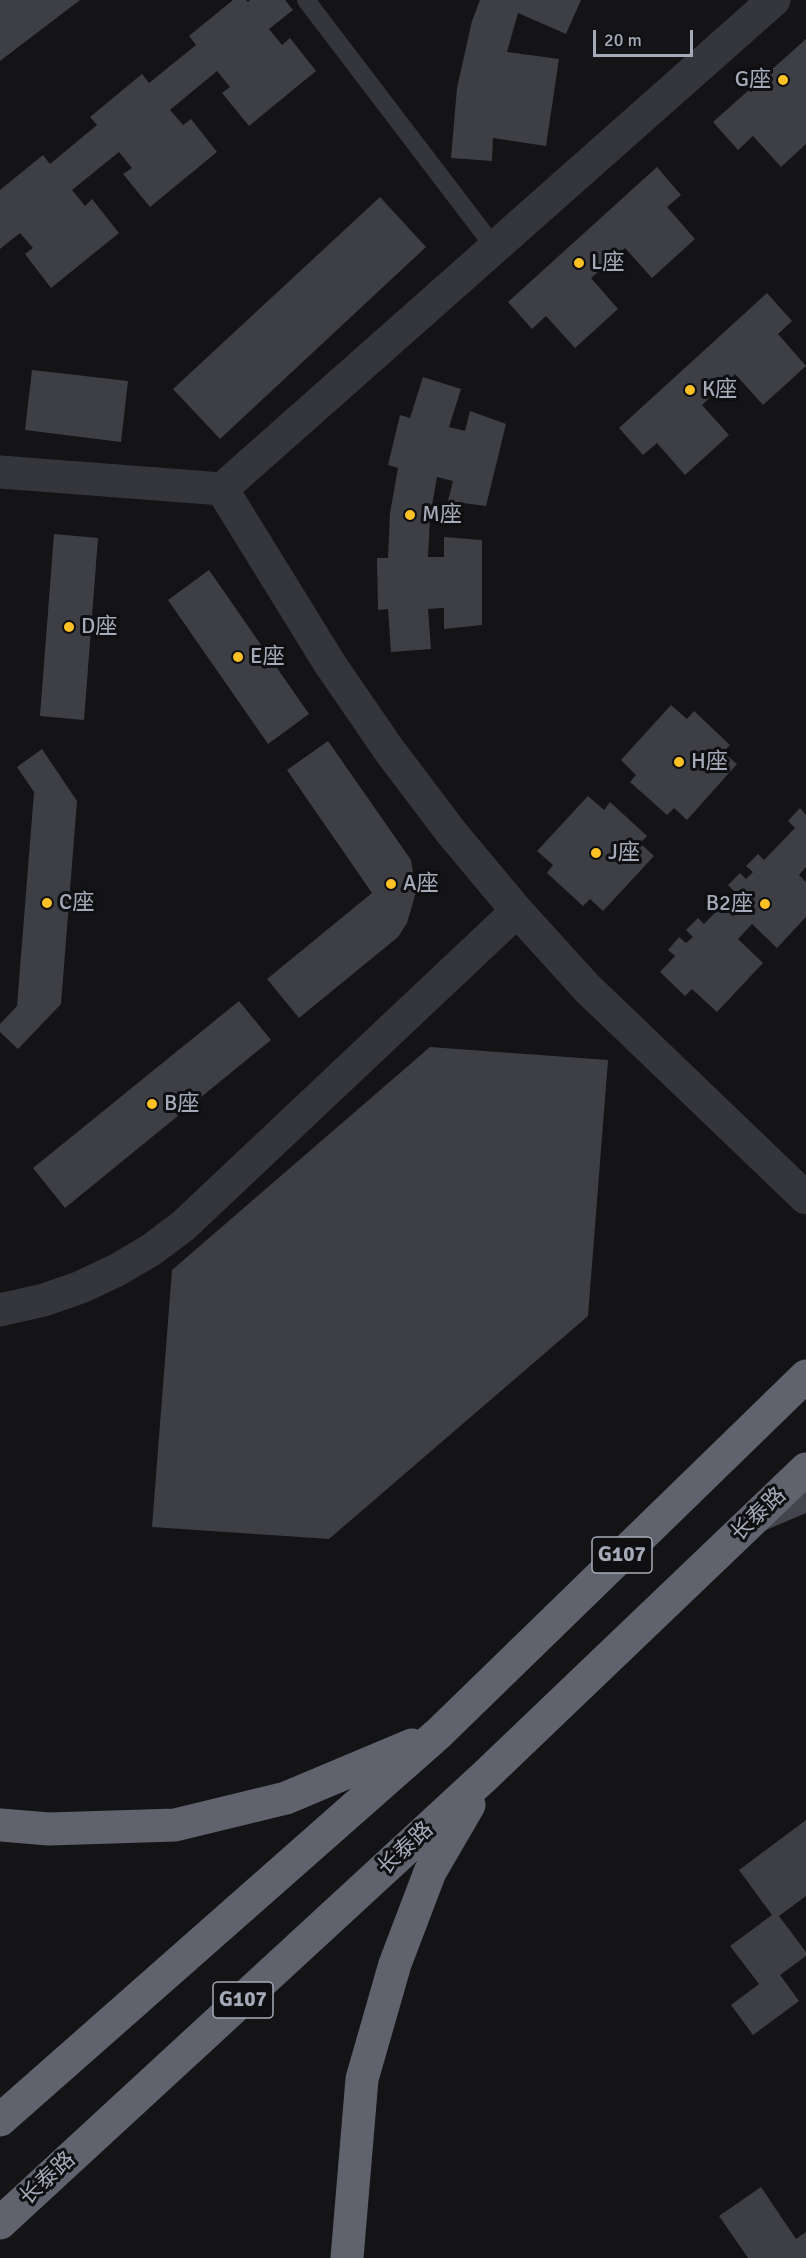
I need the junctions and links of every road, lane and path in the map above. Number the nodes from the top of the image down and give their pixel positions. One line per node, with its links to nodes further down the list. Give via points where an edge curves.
1 (306, 0): 3 (lane)
2 (774, 0): 3 (street)
3 (495, 248): 5 (street)
4 (0, 472): 5 (street)
5 (222, 489): 6 (street, via 330,664 389,750)
6 (517, 911): 7 (street, via 587,988); 8 (street, via 183,1226 151,1250 81,1287)
7 (806, 1198)
8 (0, 1310)
9 (806, 1376): 13 (highway, G107)
10 (806, 1469): 12 (highway, 长泰路 / G107)
11 (806, 1495): 12 (street)
12 (759, 1515): 14 (highway, 长泰路 / G107)
13 (439, 1733): 15 (highway, via 286,1798 175,1825 49,1829); 16 (highway, G107)
14 (485, 1776): 17 (highway, 长泰路 / G107); 18 (highway, via 430,1872 395,1964 362,2079)
15 (0, 1825)
16 (0, 2120)
17 (0, 2223)
18 (347, 2258)

